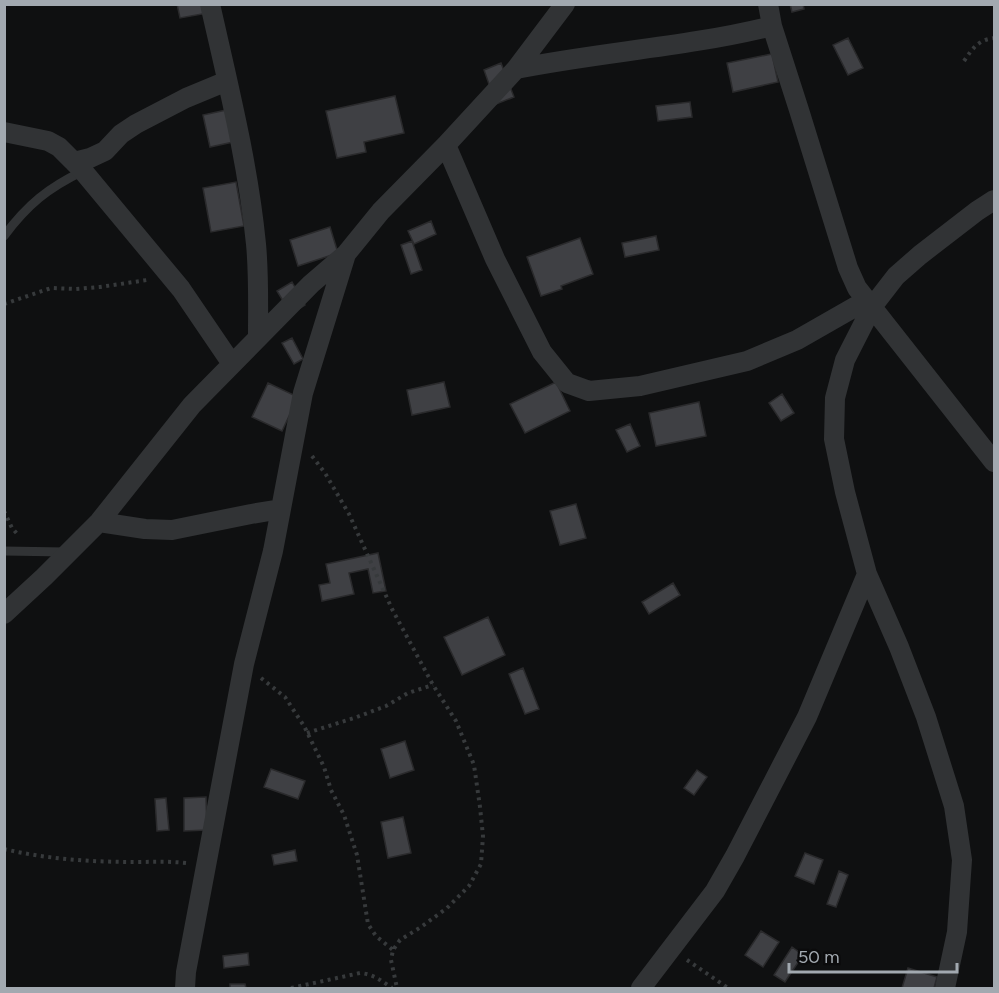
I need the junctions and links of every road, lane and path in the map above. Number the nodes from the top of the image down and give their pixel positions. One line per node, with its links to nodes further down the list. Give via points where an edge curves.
1 (210, 4): 8 (street)
2 (565, 4): 7 (street)
3 (768, 4): 4 (street)
4 (772, 26): 7 (street, via 692,43); 16 (street, via 848,268 857,288)
5 (994, 38): 6 (path, via 981,41)
6 (964, 62)
7 (516, 69): 10 (street)
8 (227, 81): 11 (street, via 136,124 105,151); 18 (street, via 256,246)
9 (4, 132): 11 (street, via 48,141)
10 (446, 145): 14 (street, via 381,211); 16 (street, via 495,259 542,352 567,383 589,391 640,386 747,361)
11 (79, 166): 13 (lane, via 32,203); 15 (street)
12 (994, 200): 16 (street, via 920,255)
13 (4, 236)
14 (346, 254): 18 (street); 20 (street, via 303,393)
15 (172, 279): 17 (path, via 51,288); 19 (street)
16 (870, 303): 21 (street); 28 (street, via 835,398 834,439)
17 (4, 304)
18 (258, 337): 19 (street)
19 (232, 363): 24 (street, via 192,405)
20 (295, 435): 22 (street); 31 (path, via 325,473 349,514 392,609)
21 (994, 462)
22 (280, 509): 24 (street, via 172,530); 30 (street)
23 (4, 511): 26 (path, via 12,528)
24 (99, 522): 27 (street)
25 (4, 551): 26 (lane)
26 (34, 552): 27 (lane)
27 (70, 552): 29 (street)
28 (867, 574): 35 (street, via 807,717 735,856); 42 (street, via 900,647 954,806 962,860 957,932)
29 (4, 614)
30 (244, 664): 32 (path, via 285,697); 34 (street)
31 (433, 685): 32 (path); 36 (path, via 456,721 474,765 483,836 481,864 469,886 400,940)
32 (307, 734): 36 (path, via 344,815 357,855 368,924)
33 (4, 849): 34 (path, via 71,859 168,861)
34 (205, 866): 37 (street)
35 (671, 949): 40 (street); 41 (path)
36 (393, 950): 39 (path)
37 (184, 988)
38 (291, 988): 39 (path, via 360,973 368,973)
39 (394, 988)
40 (642, 988)
41 (728, 988)
42 (945, 988)

